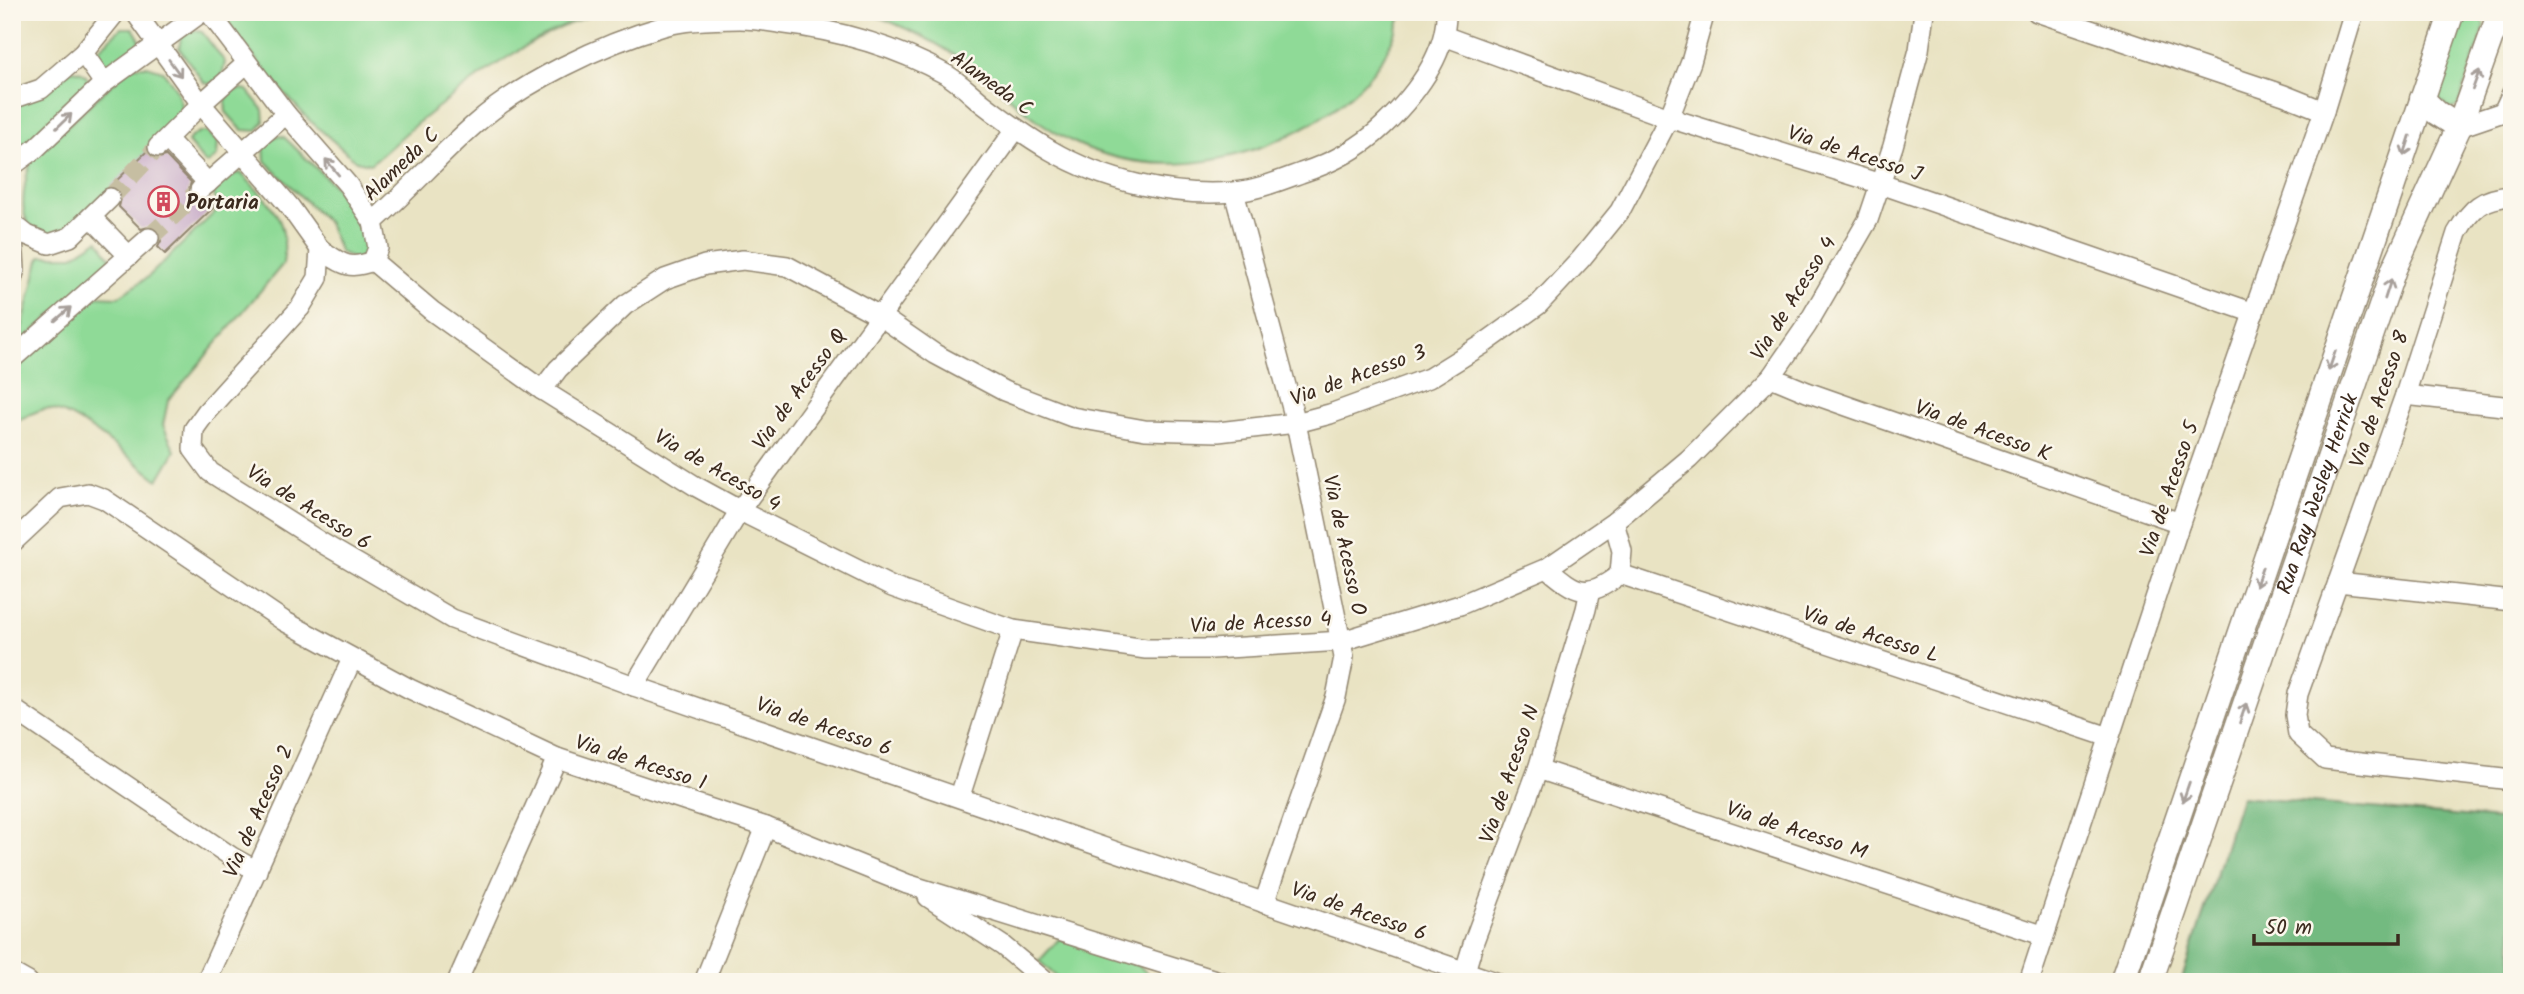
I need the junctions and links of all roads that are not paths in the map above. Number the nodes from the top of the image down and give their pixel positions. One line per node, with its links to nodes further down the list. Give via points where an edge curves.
1 (116, 12): 15 (street)
2 (135, 12): 14 (street)
3 (202, 12): 14 (street)
4 (209, 12): 16 (street)
5 (1446, 12): 13 (street)
6 (1704, 12): 25 (street, Via de Acesso 3)
7 (1924, 12): 30 (street, Via de Acesso 4, via 1919,50)
8 (2037, 12): 22 (street)
9 (2354, 12): 22 (street, Via de Acesso 5)
10 (2452, 12): 20 (street, Rua Ray Wesley Herrick)
11 (2501, 12): 12 (street); 26 (street, Rua Ray Wesley Herrick, one-way to 11)
12 (2512, 25)
13 (1444, 36): 25 (street, Via de Acesso J); 31 (street, Alameda C, via 1424,78 1374,135 1344,157)
14 (158, 44): 17 (street); 21 (street, one-way to 21)
15 (83, 53): 17 (street); 19 (street, via 41,89)
16 (246, 64): 21 (street); 24 (street)
17 (104, 83): 29 (street, one-way to 17)
18 (2512, 93): 23 (street)
19 (12, 99)
20 (2422, 99): 26 (street); 84 (street, Rua Ray Wesley Herrick, one-way to 84)
21 (201, 104): 28 (street); 28 (street, via 162,143 204,186)
22 (2324, 111): 42 (street, Via de Acesso 5)
23 (2507, 113): 26 (street)
24 (286, 114): 28 (street); 35 (street, one-way to 24)
25 (1669, 118): 30 (street, Via de Acesso J); 49 (street, Via de Acesso 3, via 1620,211 1538,304 1429,378)
26 (2459, 127): 85 (street, Rua Ray Wesley Herrick, one-way to 26, via 2395,269)
27 (1016, 129): 31 (street, Alameda C, via 1076,164 1147,186); 35 (street, Alameda C, via 950,77 874,42 811,27 743,19 667,24 527,85 475,124); 43 (street, Via de Acesso Q)
28 (244, 152): 38 (street)
29 (12, 166)
30 (1881, 184): 42 (street, Via de Acesso J); 45 (street, Via de Acesso 4, via 1868,220 1837,275)
31 (1234, 192): 49 (street, Via de Acesso O)
32 (2512, 196): 47 (street, Via de Acesso 8, via 2481,203 2457,233)
33 (110, 198): 34 (street)
34 (92, 217): 36 (street, via 70,237 50,244); 39 (street)
35 (373, 222): 40 (street, Alameda C, via 379,248)
36 (12, 223): 41 (street)
37 (149, 238): 39 (street)
38 (320, 249): 40 (street, via 346,267); 62 (street, Via de Acesso 6, via 318,278 300,308 207,411 194,429 193,449 210,472 452,619)
39 (129, 256): 44 (street, one-way to 39)
40 (373, 261): 46 (street, Via de Acesso 4, via 432,311)
41 (12, 279)
42 (2254, 313): 52 (street, Via de Acesso 5)
43 (880, 316): 46 (street, Via de Acesso 3, via 788,265 743,260 705,264 665,279 625,305); 49 (street, Via de Acesso 3, via 935,354 1004,391 1072,417 1145,430 1218,432); 50 (street, Via de Acesso Q)
44 (12, 359)
45 (1771, 376): 51 (street, Via de Acesso 4, via 1689,459); 52 (street, Via de Acesso K)
46 (542, 390): 50 (street, Via de Acesso 4)
47 (2405, 395): 48 (street); 56 (street, Via de Acesso 8)
48 (2512, 407)
49 (1296, 423): 60 (street, Via de Acesso O)
50 (740, 510): 59 (street, Via de Acesso 4, via 892,587); 62 (street, Via de Acesso Q)
51 (1614, 522): 54 (street, Via de Acesso 4); 55 (street, via 1622,551)
52 (2180, 523): 64 (street, Via de Acesso 5)
53 (12, 543): 61 (street, Via de Acesso 1, via 60,498 88,493 104,499 284,621)
54 (1547, 568): 57 (street, via 1573,589); 60 (street, Via de Acesso 4, via 1460,606)
55 (1620, 575): 57 (street); 64 (street, Via de Acesso L)
56 (2338, 582): 58 (street); 67 (street, Via de Acesso 8, via 2298,694 2298,734 2325,759)
57 (1590, 590): 66 (street, Via de Acesso N)
58 (2512, 601)
59 (1013, 630): 60 (street, Via de Acesso 4, via 1146,649); 68 (street)
60 (1342, 641): 72 (street, Via de Acesso O, via 1344,666 1336,697)
61 (352, 659): 65 (street, Via de Acesso 1); 70 (street, Via de Acesso 2)
62 (634, 686): 68 (street, Via de Acesso 6)
63 (12, 708): 70 (street)
64 (2109, 737): 73 (street, Via de Acesso 5)
65 (557, 758): 69 (street, Via de Acesso 1); 79 (street)
66 (1538, 769): 73 (street, Via de Acesso M); 74 (street, Via de Acesso N)
67 (2512, 780)
68 (960, 796): 72 (street, Via de Acesso 6)
69 (766, 827): 71 (street, Via de Acesso 1); 80 (street)
70 (257, 871): 78 (street, Via de Acesso 2)
71 (907, 884): 76 (street, Via de Acesso 1); 81 (street, via 1003,946)
72 (1265, 903): 74 (street, Via de Acesso 6)
73 (2042, 935): 83 (street, Via de Acesso 5)
74 (1465, 971): 82 (street, Via de Acesso 6)
75 (12, 973): 77 (street)
76 (1208, 980)
77 (28, 982)
78 (206, 982)
79 (457, 982)
80 (704, 982)
81 (1046, 982)
82 (1495, 982)
83 (2029, 982)
84 (2122, 982)
85 (2150, 982)

